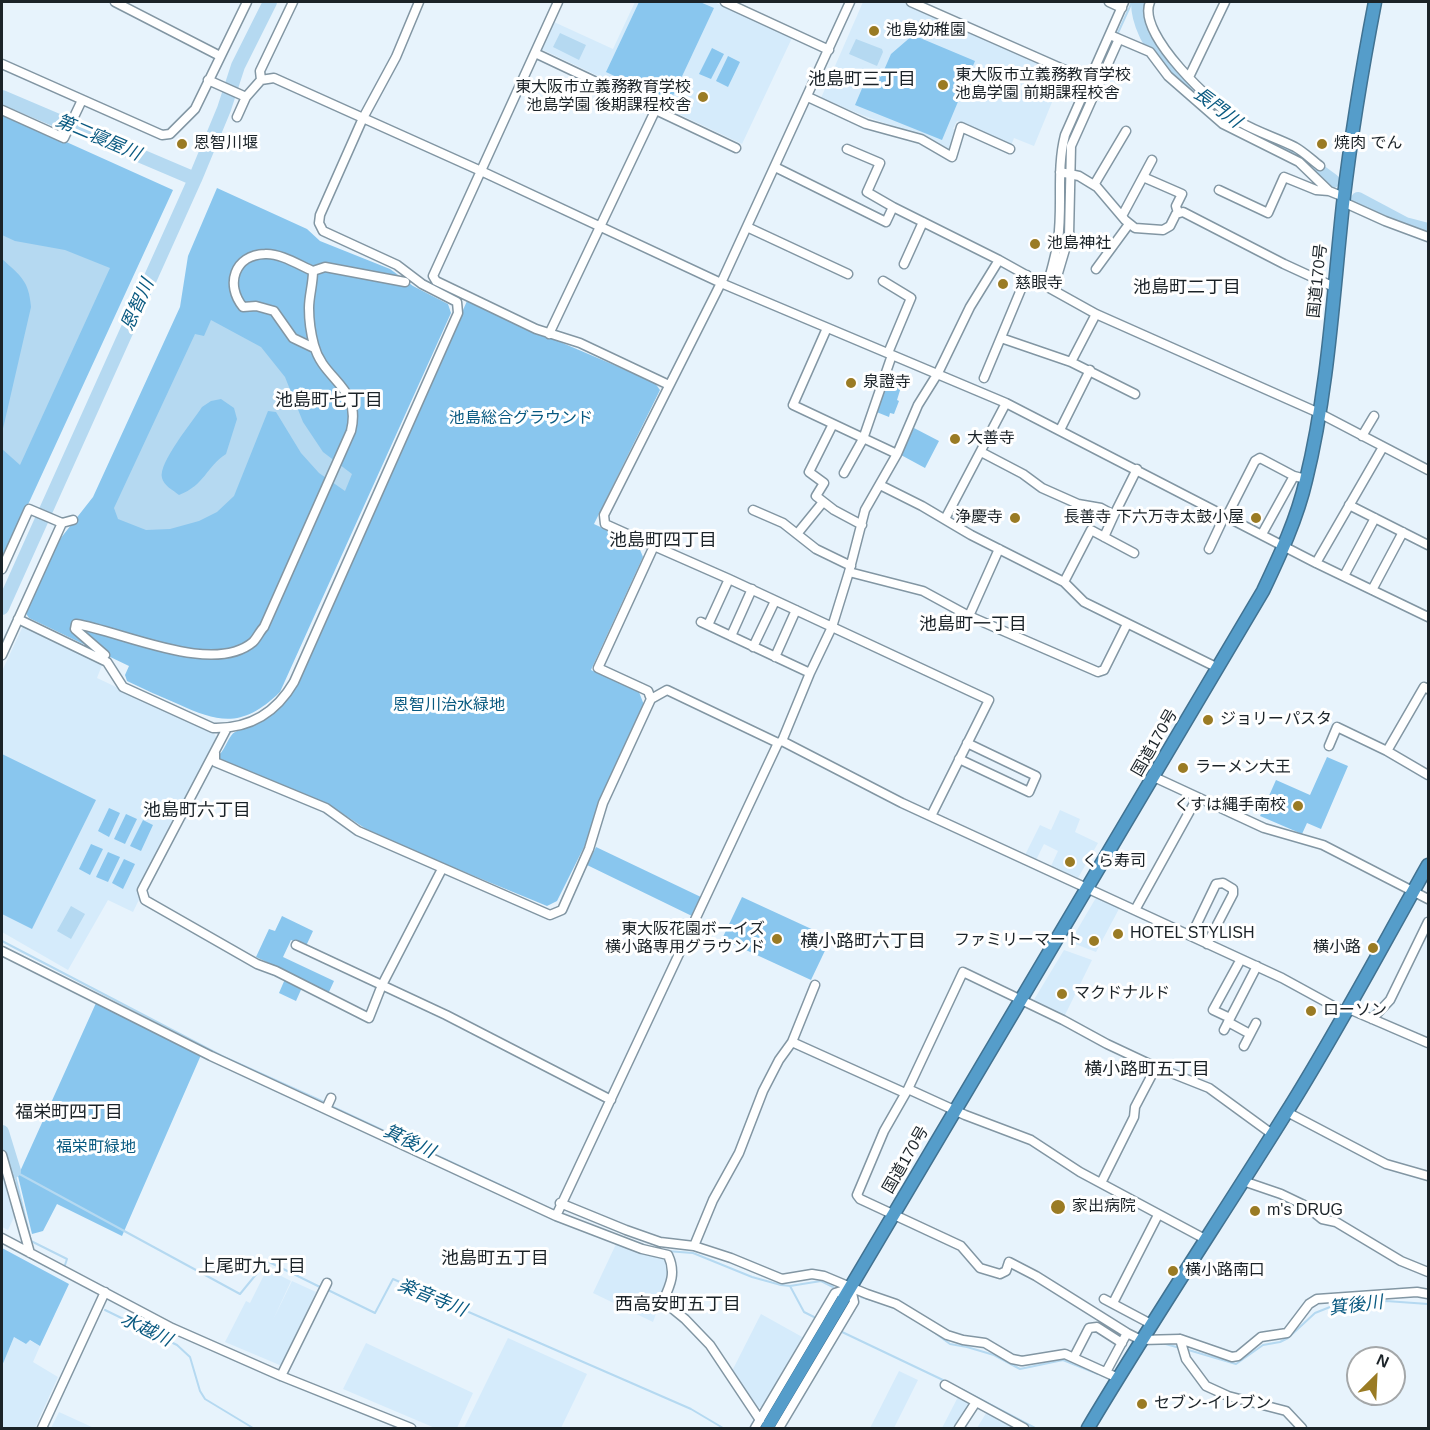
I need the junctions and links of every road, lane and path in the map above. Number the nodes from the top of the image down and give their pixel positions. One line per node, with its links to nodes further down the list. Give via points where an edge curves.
1 (115, 2): 13 (street)
2 (247, 2): 19 (street)
3 (293, 2): 23 (street, via 260,71)
4 (419, 2): 31 (street, via 396,57)
5 (558, 2): 18 (street)
6 (725, 2): 17 (street)
7 (850, 2): 17 (street)
8 (911, 2): 24 (street)
9 (1109, 2): 14 (street)
10 (1150, 2): 21 (street, via 1148,13 1159,42)
11 (1225, 2): 21 (street)
12 (1375, 2): 46 (highway, 国道170号)
13 (127, 4): 19 (street)
14 (1123, 4): 15 (street)
15 (1110, 35): 16 (street); 24 (street)
16 (1119, 39): 41 (street, via 1071,146); 45 (street, via 1150,52 1168,76 1223,124 1299,162)
17 (828, 50): 26 (street)
18 (535, 53): 29 (street); 39 (street)
19 (220, 56): 22 (street)
20 (2, 64): 27 (street)
21 (1189, 77): 37 (street, via 1240,121 1297,148)
22 (208, 80): 25 (street); 27 (street, via 195,109 170,134 162,135)
23 (261, 80): 25 (street); 31 (street, via 274,78)
24 (1090, 81): 40 (street, via 1065,135)
25 (246, 97): 30 (street)
26 (808, 97): 35 (street, via 866,124 921,139 952,157 960,127); 38 (street)
27 (82, 100): 28 (street, via 64,138)
28 (2, 110)
29 (655, 111): 33 (street); 52 (street)
30 (237, 117)
31 (363, 118): 39 (street); 67 (street, via 320,215 323,231 397,265 422,285)
32 (1126, 131): 43 (street)
33 (736, 148)
34 (847, 149): 47 (street, via 880,163 867,192)
35 (1010, 149)
36 (1152, 160): 42 (street)
37 (1320, 166)
38 (775, 167): 47 (street, via 886,222); 53 (street)
39 (481, 171): 52 (street); 66 (street, via 433,276)
40 (1060, 172): 41 (street); 65 (street, via 1059,239)
41 (1070, 174): 43 (street); 65 (street, via 1069,236)
42 (1143, 177): 48 (street, via 1182,194 1176,206); 49 (street)
43 (1094, 185): 49 (street)
44 (1219, 190): 45 (street, via 1268,213 1284,177 1316,190)
45 (1329, 190): 46 (street)
46 (1344, 199): 54 (street, via 1385,221); 64 (highway, 国道170号)
47 (893, 207): 50 (street)
48 (1178, 213): 51 (street, via 1163,230); 64 (street, via 1183,212)
49 (1122, 216): 51 (street)
50 (923, 222): 55 (street); 56 (street)
51 (1129, 224): 57 (street)
52 (601, 226): 63 (street); 70 (street)
53 (747, 227): 59 (street); 63 (street)
54 (1428, 237)
55 (999, 260): 60 (street); 76 (street, via 970,307)
56 (904, 264)
57 (1096, 269)
58 (313, 272): 62 (street, via 325,267); 72 (street, via 309,308); 72 (street, via 267,253 237,266 233,285 243,307 274,311 293,338)
59 (848, 274)
60 (1027, 275): 65 (street); 71 (street)
61 (883, 281): 73 (street, via 910,298)
62 (405, 282)
63 (721, 283): 69 (street); 78 (street)
64 (1334, 287): 81 (highway, 国道170号)
65 (1050, 288): 68 (street)
66 (468, 296): 67 (street); 70 (street)
67 (457, 302): 139 (street, via 455,320 294,682 273,710 256,720)
68 (1096, 314): 74 (street); 81 (street)
69 (828, 328): 73 (street); 83 (street, via 793,405)
70 (549, 334): 78 (street, via 580,343)
71 (1001, 338): 74 (street); 77 (street)
72 (314, 348): 133 (street, via 347,395 354,421 264,627 253,642 219,655 182,651 76,624 75,628)
73 (890, 354): 76 (street); 86 (street)
74 (1071, 362): 75 (street)
75 (1090, 370): 79 (street); 84 (street)
76 (938, 374): 80 (street); 89 (street, via 918,405)
77 (984, 378)
78 (669, 385): 111 (street, via 604,515 605,524)
79 (1135, 394)
80 (1006, 403): 84 (street); 88 (street)
81 (1319, 413): 85 (street); 93 (highway, 国道170号)
82 (1374, 416): 85 (street)
83 (833, 424): 86 (street); 95 (street, via 809,472 824,483 816,496)
84 (1060, 430): 90 (street)
85 (1362, 436): 87 (street)
86 (863, 439): 89 (street); 92 (street)
87 (1383, 447): 91 (street); 96 (street)
88 (981, 452): 98 (street, via 1042,488); 101 (street)
89 (897, 454): 94 (street)
90 (1137, 469): 98 (street); 99 (street)
91 (1428, 471)
92 (844, 473)
93 (1300, 477): 99 (street, via 1260,458); 107 (street); 109 (highway, 国道170号)
94 (880, 485): 101 (street); 104 (street, via 865,510)
95 (823, 502): 104 (street); 106 (street)
96 (1350, 505): 100 (street); 115 (street)
97 (753, 510): 106 (street)
98 (1114, 515): 108 (street)
99 (1226, 515): 107 (street); 113 (street)
100 (1376, 518): 105 (street); 118 (street)
101 (945, 519): 112 (street)
102 (73, 520): 103 (street)
103 (58, 521): 116 (street, via 29,509); 127 (street)
104 (862, 525): 117 (street)
105 (1403, 532): 110 (street); 122 (street)
106 (797, 534): 117 (street)
107 (1262, 534): 109 (street)
108 (1104, 537): 114 (street); 120 (street, via 1091,531)
109 (1284, 545): 115 (street); 135 (highway, 国道170号, via 1263,591)
110 (1428, 545)
111 (654, 546): 119 (street); 138 (street, via 598,668 648,691)
112 (999, 549): 120 (street); 125 (street)
113 (1209, 549)
114 (1134, 553)
115 (1316, 562): 118 (street)
116 (2, 569)
117 (850, 569): 125 (street, via 922,591); 129 (street)
118 (1344, 576): 122 (street)
119 (729, 579): 121 (street); 130 (street, via 705,624)
120 (1064, 582): 128 (street, via 1084,602)
121 (752, 589): 123 (street); 130 (street)
122 (1372, 590): 126 (street)
123 (775, 601): 124 (street); 131 (street)
124 (796, 610): 129 (street); 134 (street)
125 (969, 616): 128 (street, via 1098,672 1104,670)
126 (1428, 617)
127 (18, 620): 132 (street); 139 (street, via 107,662 123,687 213,728)
128 (1126, 624): 135 (street)
129 (832, 627): 136 (street); 141 (street, via 988,700)
130 (731, 636): 131 (street)
131 (753, 647): 134 (street)
132 (2, 655)
133 (105, 656)
134 (775, 657): 136 (street)
135 (1218, 668): 147 (highway, 国道170号)
136 (810, 673): 140 (street)
137 (1428, 689): 143 (street, via 1424,687)
138 (651, 699): 140 (street, via 667,690); 151 (street, via 603,803 589,849 562,910 550,915)
139 (227, 728): 144 (street)
140 (780, 742): 149 (street); 177 (street)
141 (967, 743): 145 (street); 145 (street, via 1036,776 1029,792)
142 (1329, 746): 143 (street, via 1337,727)
143 (1387, 751): 146 (street)
144 (215, 753): 151 (street, via 215,762 326,808 358,831); 163 (street, via 142,890 145,900 257,964 369,1018)
145 (959, 759): 149 (street)
146 (1428, 775)
147 (1154, 777): 148 (street); 152 (highway, 国道170号)
148 (1197, 798): 153 (street, via 1264,828 1323,845); 155 (street)
149 (931, 816): 152 (street)
150 (1428, 865): 153 (highway)
151 (442, 869): 163 (street)
152 (1088, 888): 155 (street); 165 (highway, 国道170号)
153 (1414, 891): 154 (street); 166 (highway)
154 (1428, 899)
155 (1135, 910): 157 (street)
156 (1428, 922): 167 (street, via 1390,1000)
157 (1191, 936): 158 (street); 158 (street, via 1216,884 1223,883 1233,889 1233,894)
158 (1207, 944): 161 (street)
159 (296, 945): 163 (street)
160 (2, 951): 178 (street)
161 (1241, 959): 162 (street); 168 (street, via 1213,1010)
162 (1257, 966): 166 (street); 168 (street)
163 (382, 986): 177 (street)
164 (815, 986): 171 (street)
165 (1020, 1000): 174 (street); 175 (street, via 963,972); 179 (highway, 国道170号)
166 (1347, 1011): 167 (street); 180 (highway)
167 (1372, 1019): 172 (street)
168 (1227, 1023): 170 (street)
169 (1256, 1023): 170 (street)
170 (1250, 1034): 173 (street)
171 (792, 1042): 175 (street); 192 (street, via 763,1091 739,1153)
172 (1428, 1043)
173 (1244, 1046)
174 (1156, 1067): 181 (street, via 1209,1088); 185 (street)
175 (906, 1091): 179 (street); 187 (street, via 857,1195)
176 (331, 1098): 178 (street)
177 (611, 1100): 186 (street)
178 (326, 1109): 189 (street)
179 (954, 1110): 185 (street, via 1031,1140); 187 (highway, 国道170号)
180 (1287, 1112): 181 (highway); 183 (street, via 1386,1164)
181 (1272, 1134): 184 (highway)
182 (2, 1155): 193 (street)
183 (1428, 1176)
184 (1243, 1181): 191 (highway); 194 (street, via 1292,1199 1322,1219 1335,1222 1401,1261)
185 (1101, 1183): 188 (street)
186 (560, 1203): 189 (street); 192 (street, via 660,1242)
187 (893, 1215): 196 (highway, 国道170号); 202 (street, via 961,1246 980,1268 1000,1274 1009,1262)
188 (1158, 1215): 191 (street); 200 (street)
189 (556, 1216): 212 (street, via 668,1255 673,1266 672,1283 663,1300 710,1345)
190 (2, 1238): 193 (street)
191 (1205, 1239): 201 (highway)
192 (694, 1246): 196 (street, via 782,1279 812,1274)
193 (30, 1253): 197 (street)
194 (1428, 1272)
195 (327, 1283): 208 (street)
196 (851, 1288): 206 (street, via 896,1304 947,1335 985,1343 1012,1359 1065,1354); 212 (highway, 国道170号); 215 (street, via 854,1302)
197 (105, 1292): 208 (street, via 172,1328); 213 (street)
198 (1428, 1294): 203 (street, via 1317,1299 1287,1333 1261,1338 1238,1356)
199 (1104, 1299): 200 (street)
200 (1113, 1303): 201 (street)
201 (1150, 1324): 204 (highway)
202 (1127, 1334): 204 (street); 205 (street)
203 (1180, 1339): 204 (street); 219 (street, via 1186,1359 1206,1386 1286,1411)
204 (1141, 1340): 209 (highway)
205 (1122, 1343): 206 (street, via 1097,1327 1089,1329); 207 (street)
206 (1074, 1357): 207 (street)
207 (1106, 1372): 209 (street)
208 (281, 1376): 214 (street)
209 (1118, 1378): 218 (highway)
210 (945, 1385): 211 (street)
211 (976, 1402): 216 (street); 217 (street)
212 (761, 1426)
213 (42, 1428)
214 (411, 1428)
215 (779, 1428)
216 (959, 1428)
217 (1024, 1428)
218 (1088, 1428)
219 (1302, 1428)

